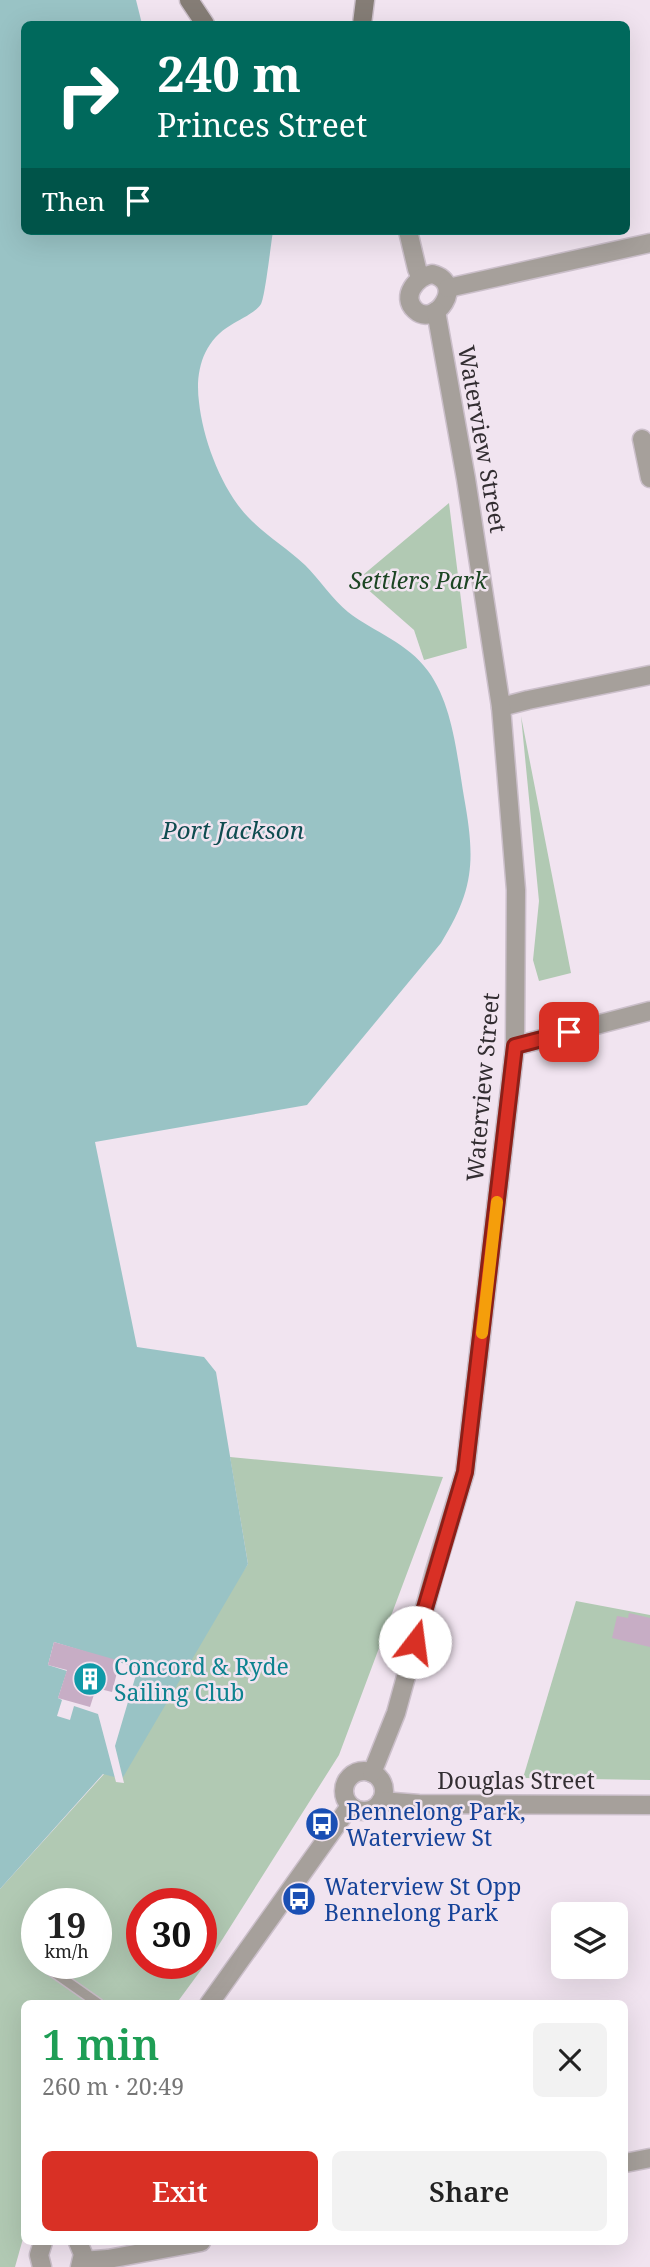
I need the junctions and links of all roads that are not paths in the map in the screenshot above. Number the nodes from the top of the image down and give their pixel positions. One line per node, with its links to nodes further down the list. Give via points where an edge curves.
1 (189, 0): 3 (main road)
2 (365, 0): 4 (main road)
3 (203, 21)
4 (362, 21)
5 (409, 235): 7 (street)
6 (650, 243): 8 (street)
7 (421, 278): 8 (street, via 438,276); 9 (street, via 410,293 411,305 418,313)
8 (447, 288): 9 (street)
9 (436, 312): 13 (street, Waterview Street)
10 (642, 439): 11 (street)
11 (650, 478)
12 (650, 675): 13 (street)
13 (501, 707): 15 (street, Waterview Street, via 516,890)
14 (650, 1011): 15 (street)
15 (515, 1046): 16 (street, Waterview Street, via 465,1472 391,1726)
16 (372, 1773): 17 (street, via 384,1788); 19 (street, via 349,1777 344,1789)
17 (381, 1801): 18 (street, Douglas Street); 19 (street, via 367,1811)
18 (650, 1805)
19 (350, 1806): 22 (street)
20 (63, 1979): 21 (lane)
21 (93, 2000)
22 (212, 2000)
23 (650, 2158): 24 (street)
24 (628, 2162)
25 (42, 2245): 29 (street)
26 (79, 2245): 28 (street)
27 (185, 2245): 28 (street)
28 (81, 2264)
29 (42, 2267)

